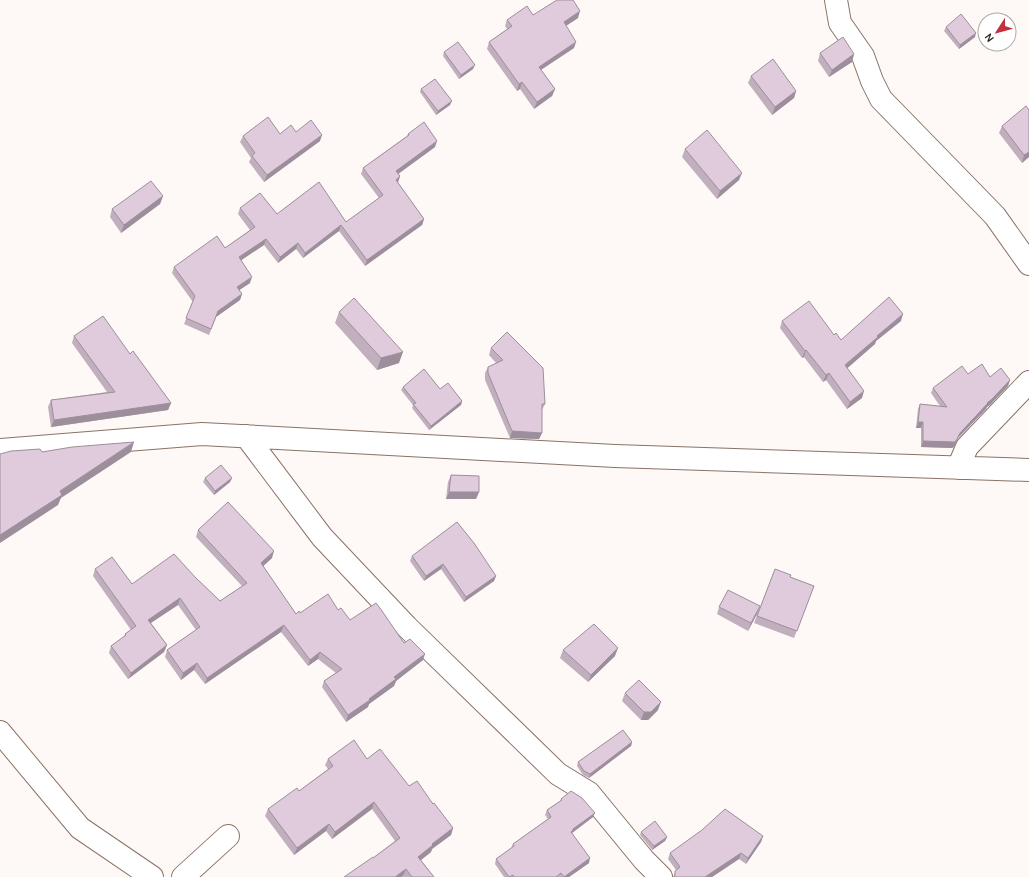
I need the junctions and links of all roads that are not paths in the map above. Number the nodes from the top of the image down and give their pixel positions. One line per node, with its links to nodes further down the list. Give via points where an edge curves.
1 (836, 0): 2 (street, via 840,23 862,56 881,99 995,216)
2 (1029, 264)
3 (1029, 382): 6 (street, via 967,447)
4 (246, 436): 5 (street, via 202,434); 6 (street, via 615,456); 12 (street, via 322,537 407,627 558,774 590,793 644,860)
5 (0, 450)
6 (958, 468): 7 (street)
7 (1029, 470)
8 (0, 732): 10 (street, via 80,828)
9 (228, 836): 11 (street)
10 (152, 877)
11 (183, 877)
12 (662, 877)

